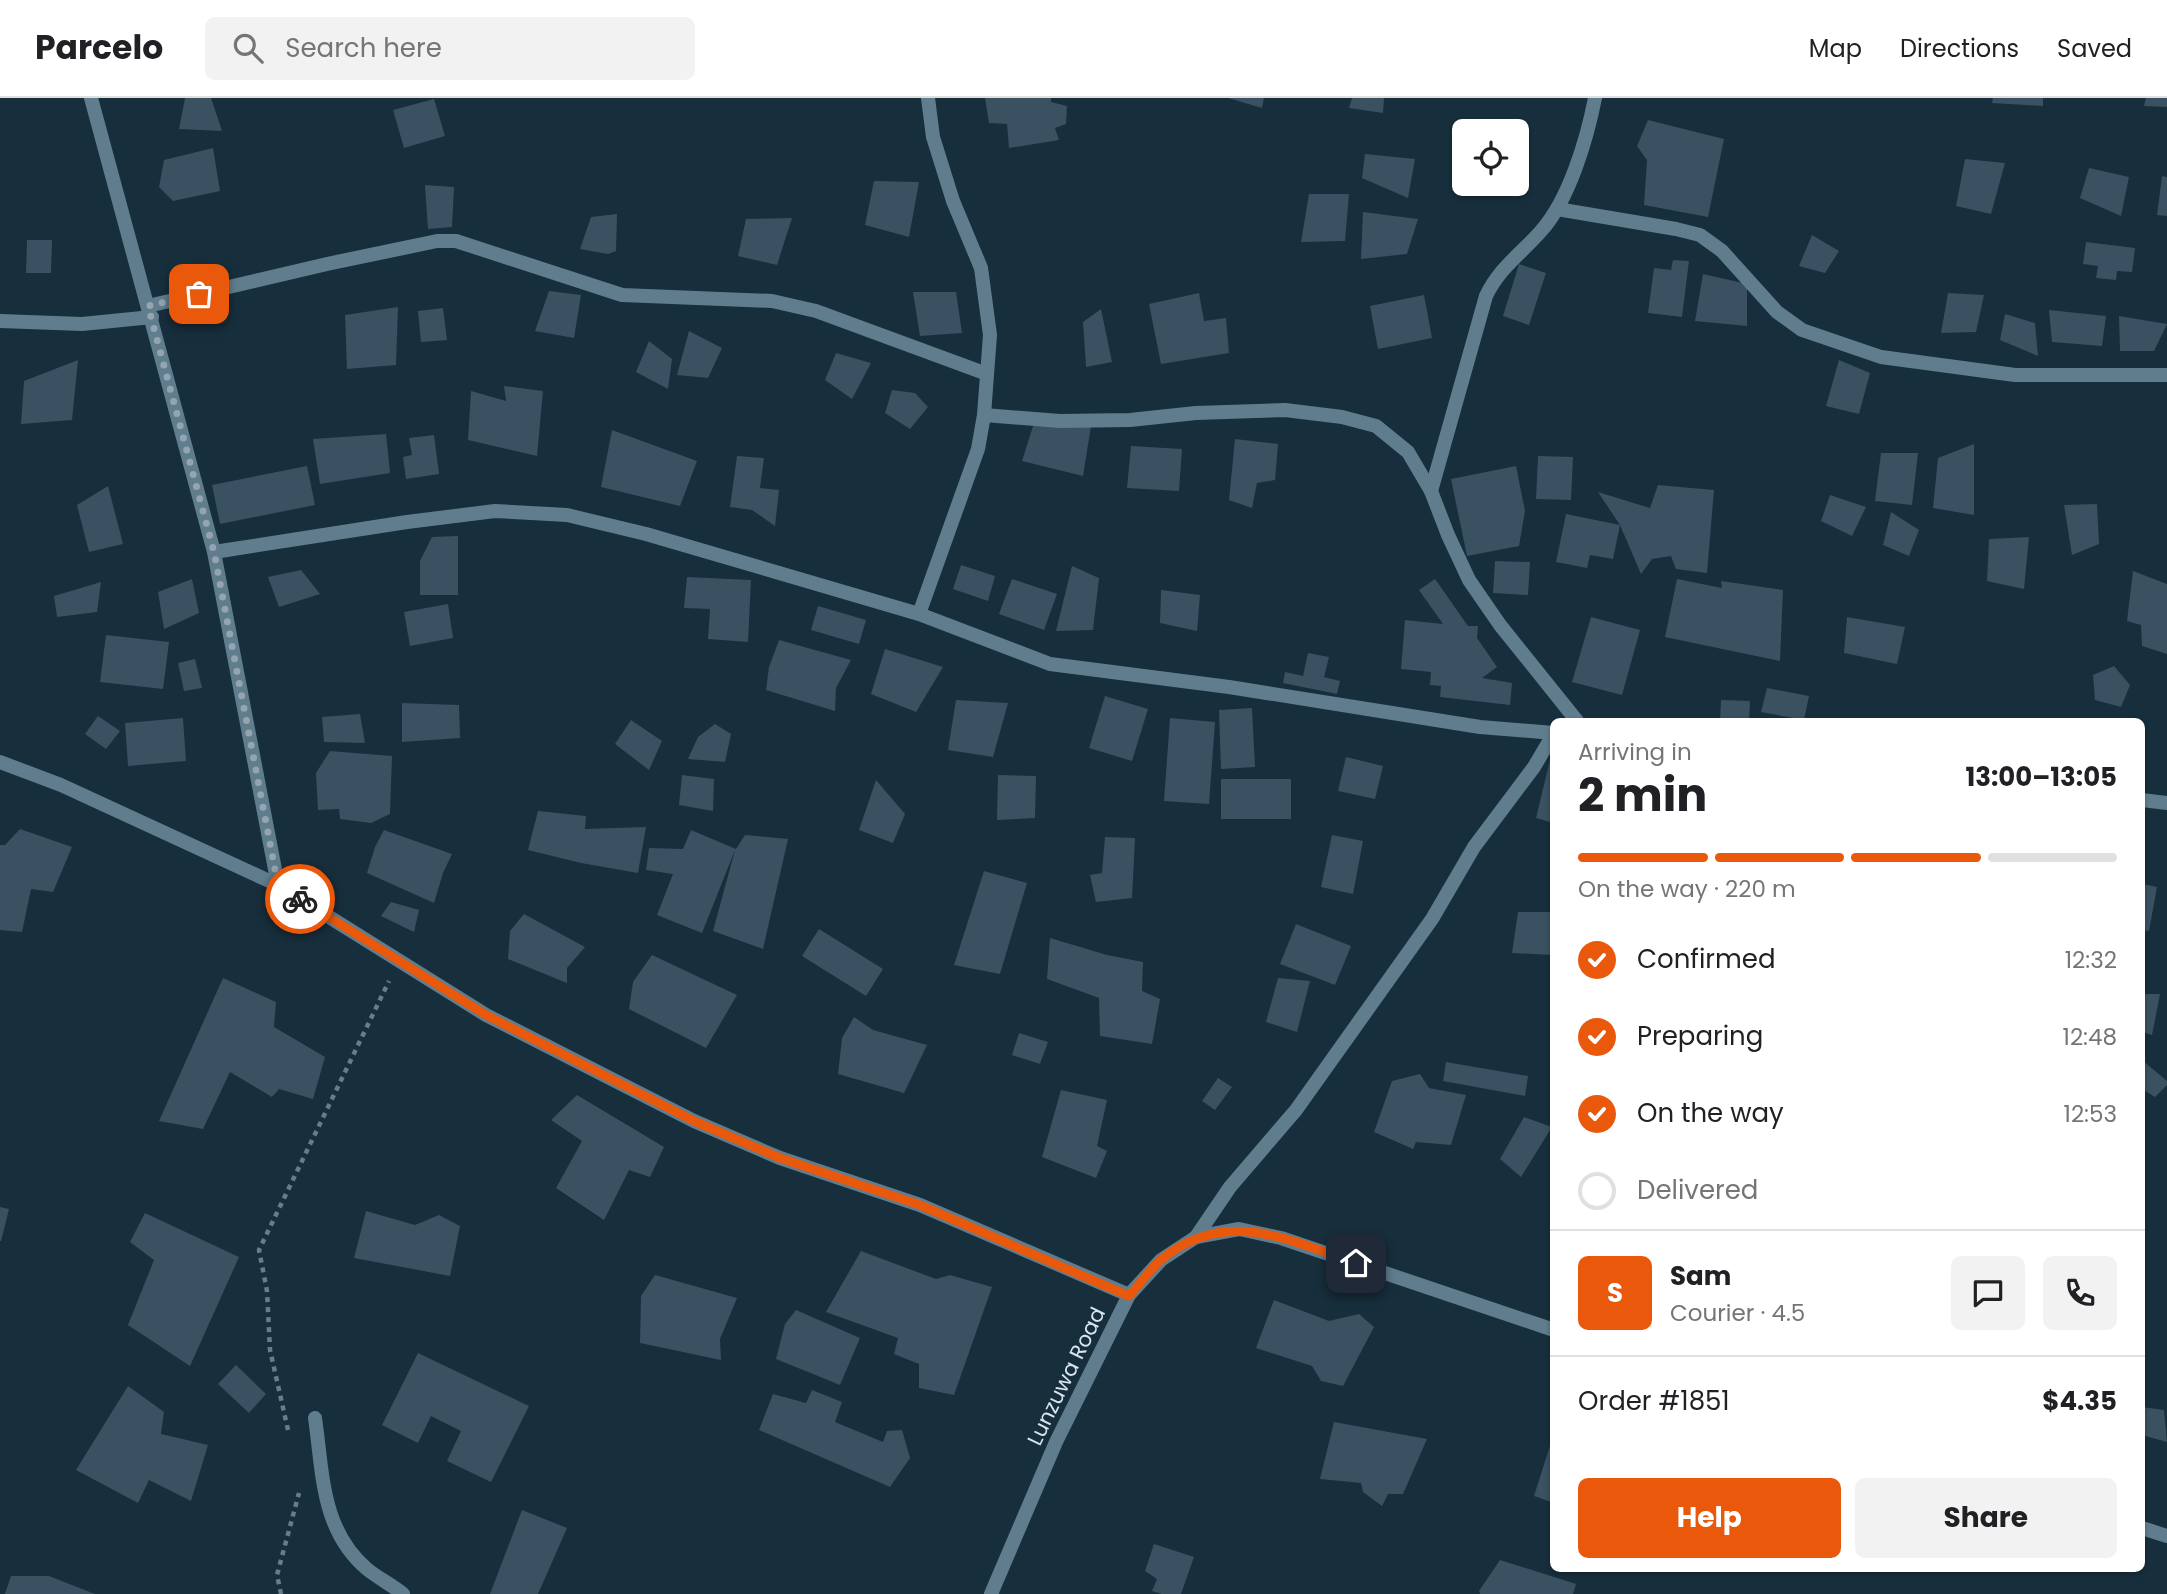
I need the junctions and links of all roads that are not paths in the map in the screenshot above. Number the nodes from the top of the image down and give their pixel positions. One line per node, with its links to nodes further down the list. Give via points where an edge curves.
1 (92, 98): 5 (street)
2 (928, 98): 7 (street, via 933,137 981,268 990,335)
3 (1595, 98): 4 (street, via 1587,137)
4 (1557, 209): 8 (street, via 1700,235 1722,251 1777,313 1802,330 1881,357 2015,375); 10 (street, via 1542,231 1495,278 1486,296)
5 (150, 311): 6 (street, via 82,324); 7 (street, via 339,261 456,241 622,295 772,301 816,311); 11 (street)
6 (0, 321)
7 (987, 374): 9 (street)
8 (2167, 375)
9 (984, 415): 10 (street, via 1130,420 1285,410 1342,417 1376,426 1408,452); 12 (street, via 978,449)
10 (1431, 491): 13 (street, via 1469,580)
11 (214, 552): 12 (street, via 495,511 567,515); 19 (street)
12 (919, 614): 14 (street, via 1050,664 1480,727)
13 (1575, 718)
14 (1550, 733)
15 (1550, 740): 20 (street, via 1474,847 1432,919 1296,1110 1230,1187)
16 (0, 762): 19 (street, via 61,785)
17 (2145, 800): 18 (street)
18 (2167, 803)
19 (278, 885): 21 (street, via 486,1015 694,1121 780,1158 920,1205)
20 (1196, 1237): 21 (street, Lunzuwa Road, via 1161,1260); 22 (street, Lunzuwa Road, via 1240,1229 1281,1238)
21 (1129, 1296): 27 (street, Lunzuwa Road, via 1056,1442)
22 (1550, 1329)
23 (315, 1418): 26 (street, via 329,1513 342,1542 367,1569)
24 (2145, 1529): 25 (street)
25 (2167, 1536)
26 (403, 1594)
27 (991, 1594)

